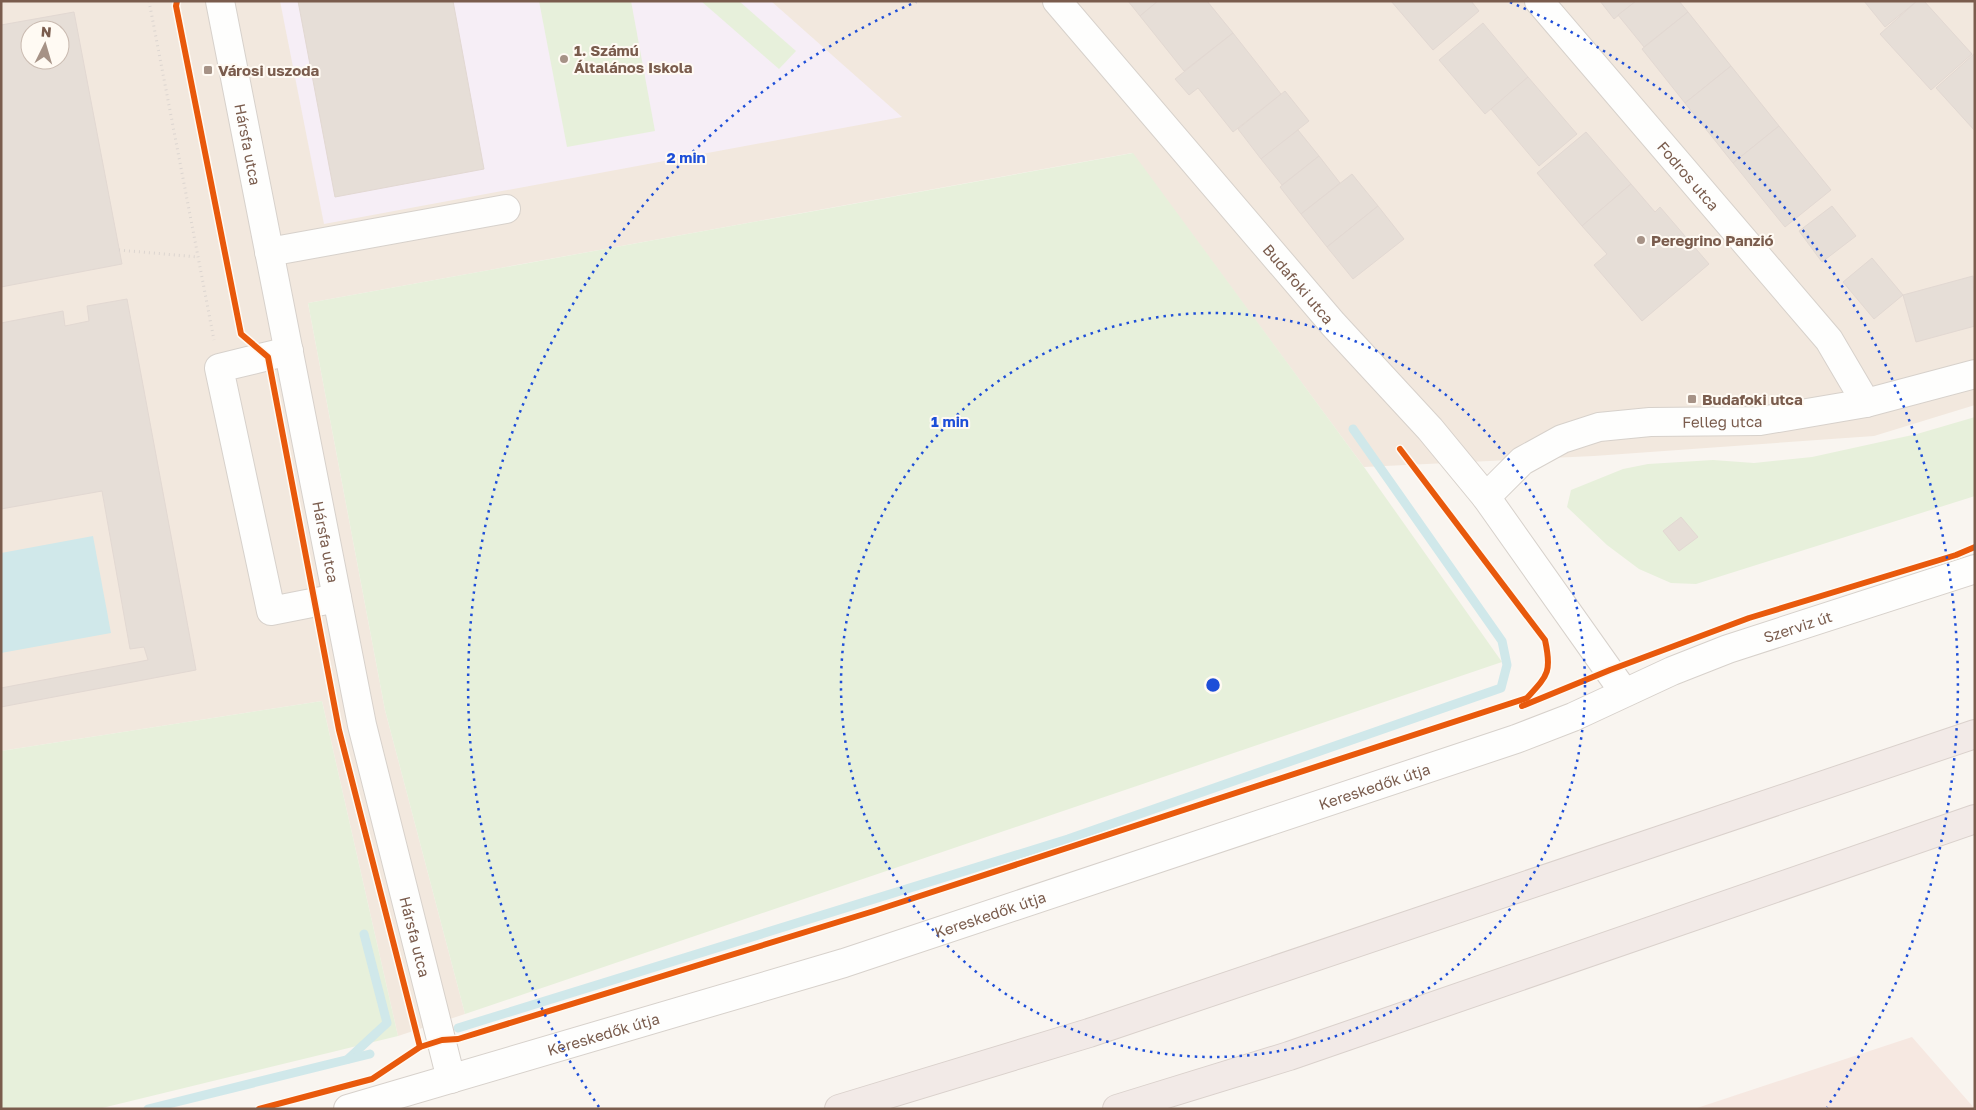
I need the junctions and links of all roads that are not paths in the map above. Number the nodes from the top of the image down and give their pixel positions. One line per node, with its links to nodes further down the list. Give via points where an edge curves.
1 (220, 1): 5 (street, Hársfa utca)
2 (1058, 1): 9 (street, Budafoki utca, via 1333,324 1430,428)
3 (1539, 1): 8 (street, Fodros utca, via 1829,340)
4 (506, 209): 5 (street)
5 (269, 252): 6 (street, Hársfa utca)
6 (289, 351): 11 (street, Hársfa utca); 11 (street, via 219,368 270,611)
7 (1975, 374): 8 (street, Felleg utca)
8 (1866, 403): 9 (street, Felleg utca, via 1760,421 1650,422 1599,427 1562,439 1522,461)
9 (1486, 497): 12 (street, Budafoki utca)
10 (1975, 569): 12 (street, Szerviz út, via 1728,650)
11 (337, 598): 15 (street, Hársfa utca, via 362,725)
12 (1624, 692): 15 (street, Kereskedők útja, via 1516,739 844,963)
13 (1975, 734): 17 (highway, via 1089,1033)
14 (1975, 819): 18 (highway, via 1289,1056)
15 (451, 1079): 16 (street, Kereskedők útja)
16 (348, 1109)
17 (839, 1109)
18 (1117, 1109)

